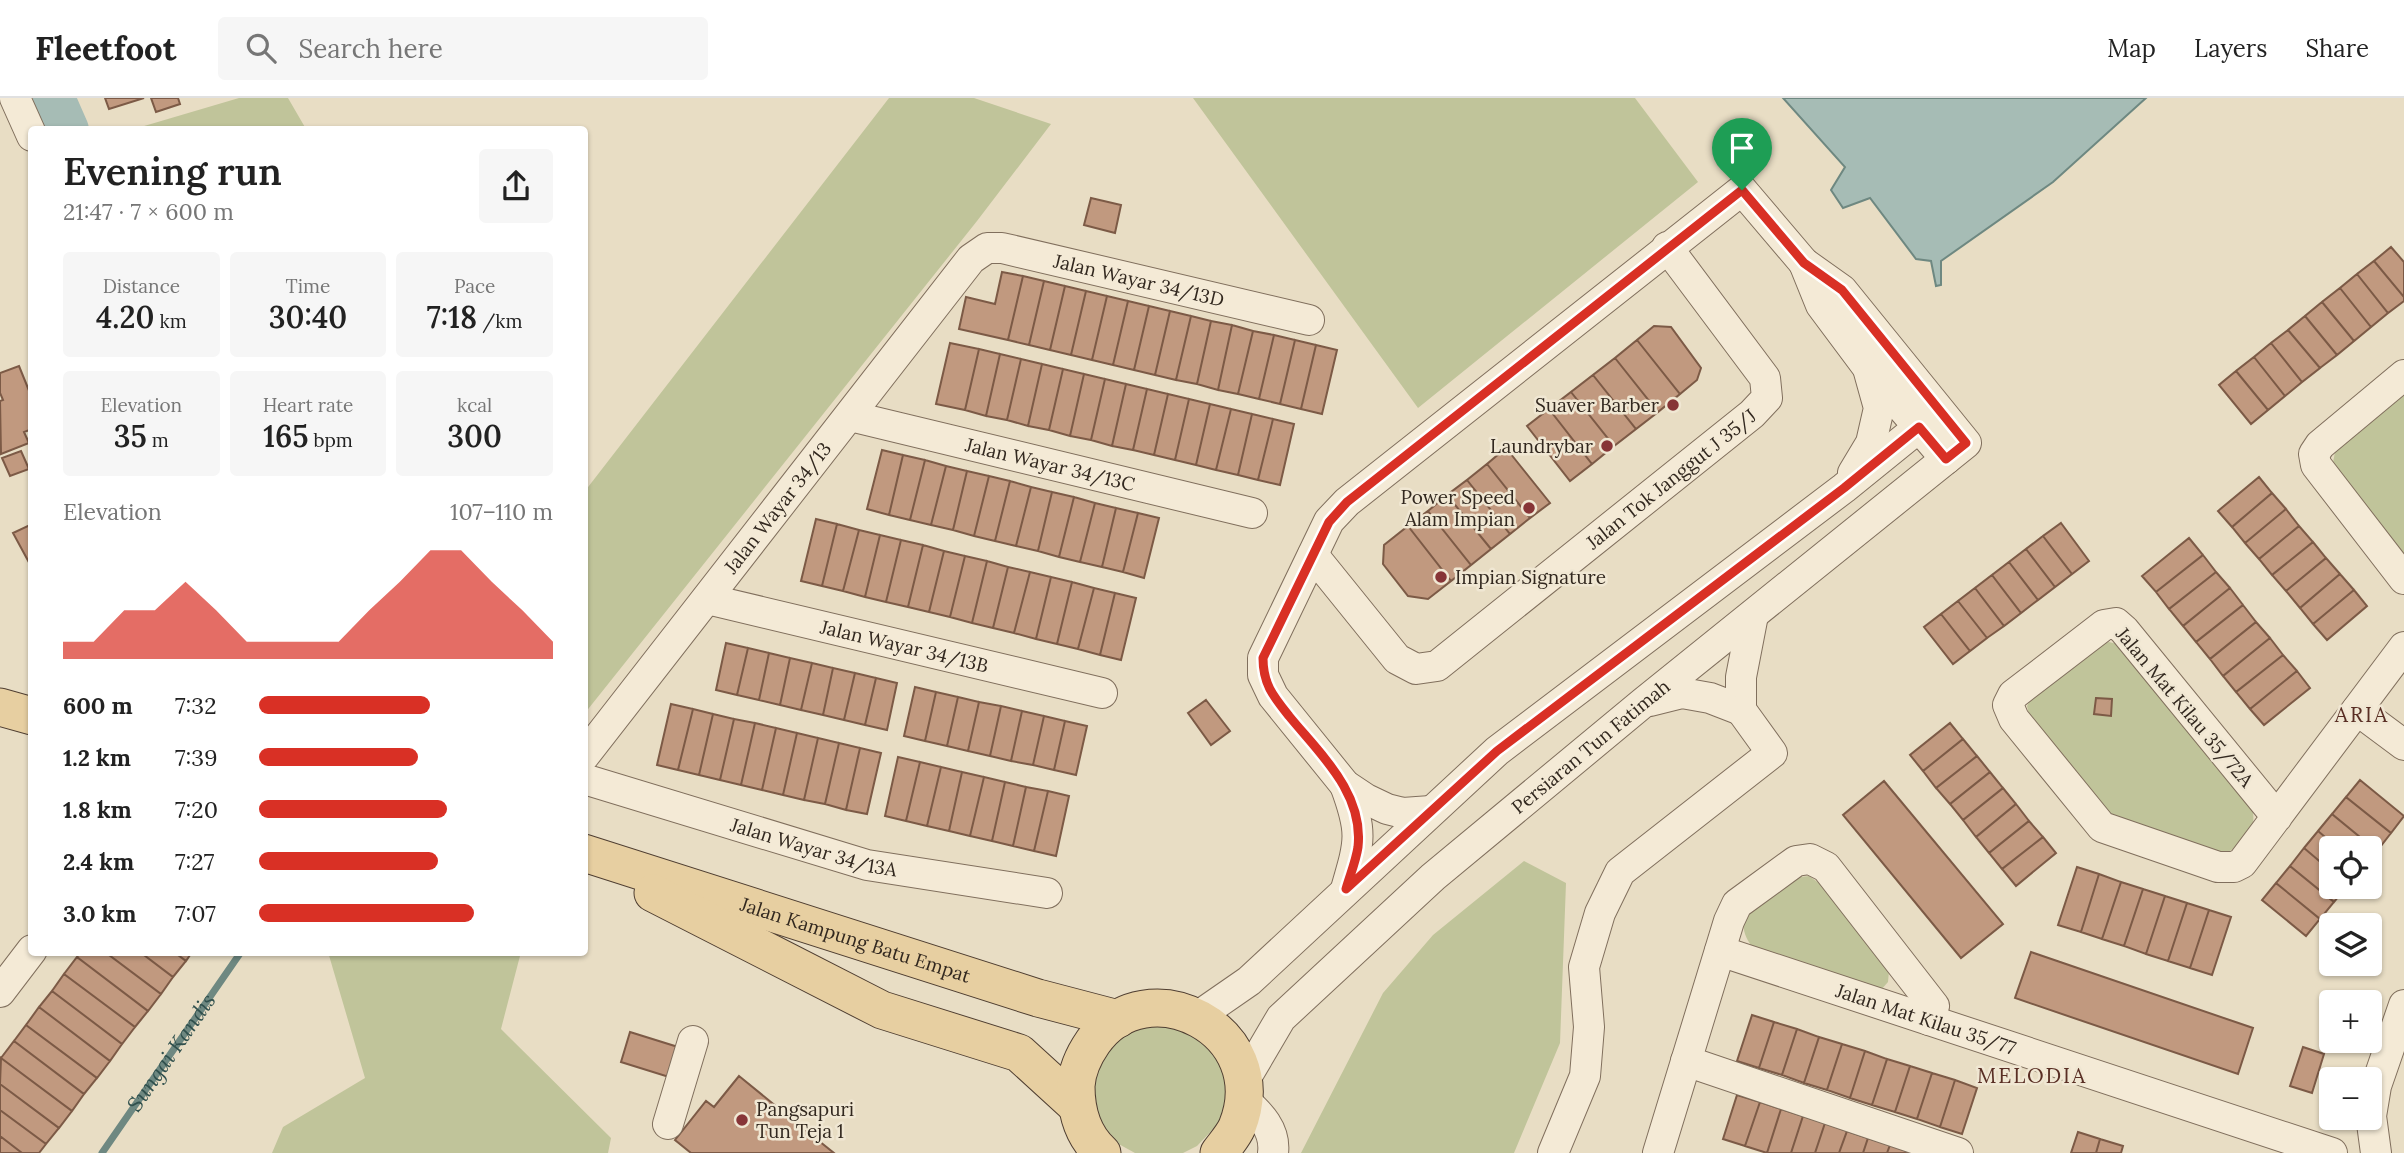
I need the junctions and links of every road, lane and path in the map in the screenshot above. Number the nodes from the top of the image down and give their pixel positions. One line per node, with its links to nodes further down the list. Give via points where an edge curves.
1 (15, 98): 2 (street)
2 (28, 127)
3 (1667, 247): 5 (street, via 1742,190); 13 (street, via 1347,502 1329,522); 13 (street, Jalan Tok Janggut J 35/J, via 1765,378 1767,398 1752,414 1437,666 1416,669 1397,659)
4 (971, 259): 6 (street, Jalan Wayar 34/13D, via 987,248 1002,248); 9 (street, Jalan Wayar 34/13)
5 (1804, 263): 7 (street, via 1821,305); 10 (street, via 1842,290)
6 (1310, 320)
7 (1868, 368): 10 (street); 11 (street, via 1879,408 1871,443)
8 (2404, 375): 14 (street, via 2314,454 2316,465)
9 (850, 415): 12 (street, Jalan Wayar 34/13C); 15 (street, Jalan Wayar 34/13)
10 (1929, 419): 11 (street); 16 (street, Persiaran Tun Fatimah, via 1956,451)
11 (1844, 488): 28 (street, via 1497,751)
12 (1252, 513)
13 (1313, 555): 27 (street, via 1263,658 1263,675 1273,696)
14 (2404, 579)
15 (707, 599): 18 (street, Jalan Wayar 34/13B); 25 (street, Jalan Wayar 34/13)
16 (1753, 615): 19 (street, Persiaran Tun Fatimah); 21 (street, via 1741,677)
17 (2404, 647): 22 (street, Jalan Mat Kilau 35/72A)
18 (1102, 693)
19 (1644, 702): 21 (street, via 1682,693); 42 (street, Persiaran Tun Fatimah, via 1433,877 1281,1018)
20 (0, 707): 23 (main road)
21 (1741, 710): 48 (street, via 1772,753 1620,872 1600,914 1584,967 1589,1027 1585,1076)
22 (2357, 710): 24 (street); 29 (street, Jalan Mat Kilau 35/72A)
23 (28, 715)
24 (2404, 745)
25 (588, 751)
26 (588, 780): 32 (street, Jalan Wayar 34/13A, via 867,865)
27 (1345, 785): 28 (street, via 1387,809); 31 (street, via 1359,834)
28 (1432, 811): 31 (street)
29 (2277, 817): 29 (street, Jalan Mat Kilau 35/72A, via 2116,624 2104,625 2013,695 2008,705 2014,719 2102,827 2218,867 2234,867)
30 (590, 855): 38 (main road, Jalan Kampung Batu Empat, via 1025,994); 43 (main road, Jalan Kampung Batu Empat, via 655,894 882,1010 1019,1053)
31 (1346, 889): 37 (street, via 1250,981)
32 (1046, 893)
33 (1720, 951): 39 (street, Jalan Mat Kilau 35/77); 39 (street, via 1737,905 1796,862 1810,859 1826,867 1934,1006); 41 (street)
34 (28, 954): 35 (street)
35 (5, 976)
36 (2404, 1005): 52 (street, via 2376,1086 2371,1116)
37 (1197, 1017): 38 (main road, via 1166,1009 1141,1010); 42 (main road, via 1232,1048)
38 (1118, 1019): 43 (main road, via 1098,1034 1084,1055 1076,1080)
39 (1929, 1020): 51 (street, Jalan Mat Kilau 35/77)
40 (693, 1041): 44 (street)
41 (1685, 1062): 49 (street); 50 (street)
42 (1244, 1090): 46 (main road, via 1236,1128); 47 (street, via 1264,1119 1274,1143)
43 (1076, 1105): 45 (main road, via 1084,1130)
44 (668, 1124)
45 (1102, 1153)
46 (1219, 1153)
47 (1273, 1153)
48 (1553, 1153)
49 (1658, 1153)
50 (1958, 1153)
51 (2332, 1153)
52 (2376, 1153)

